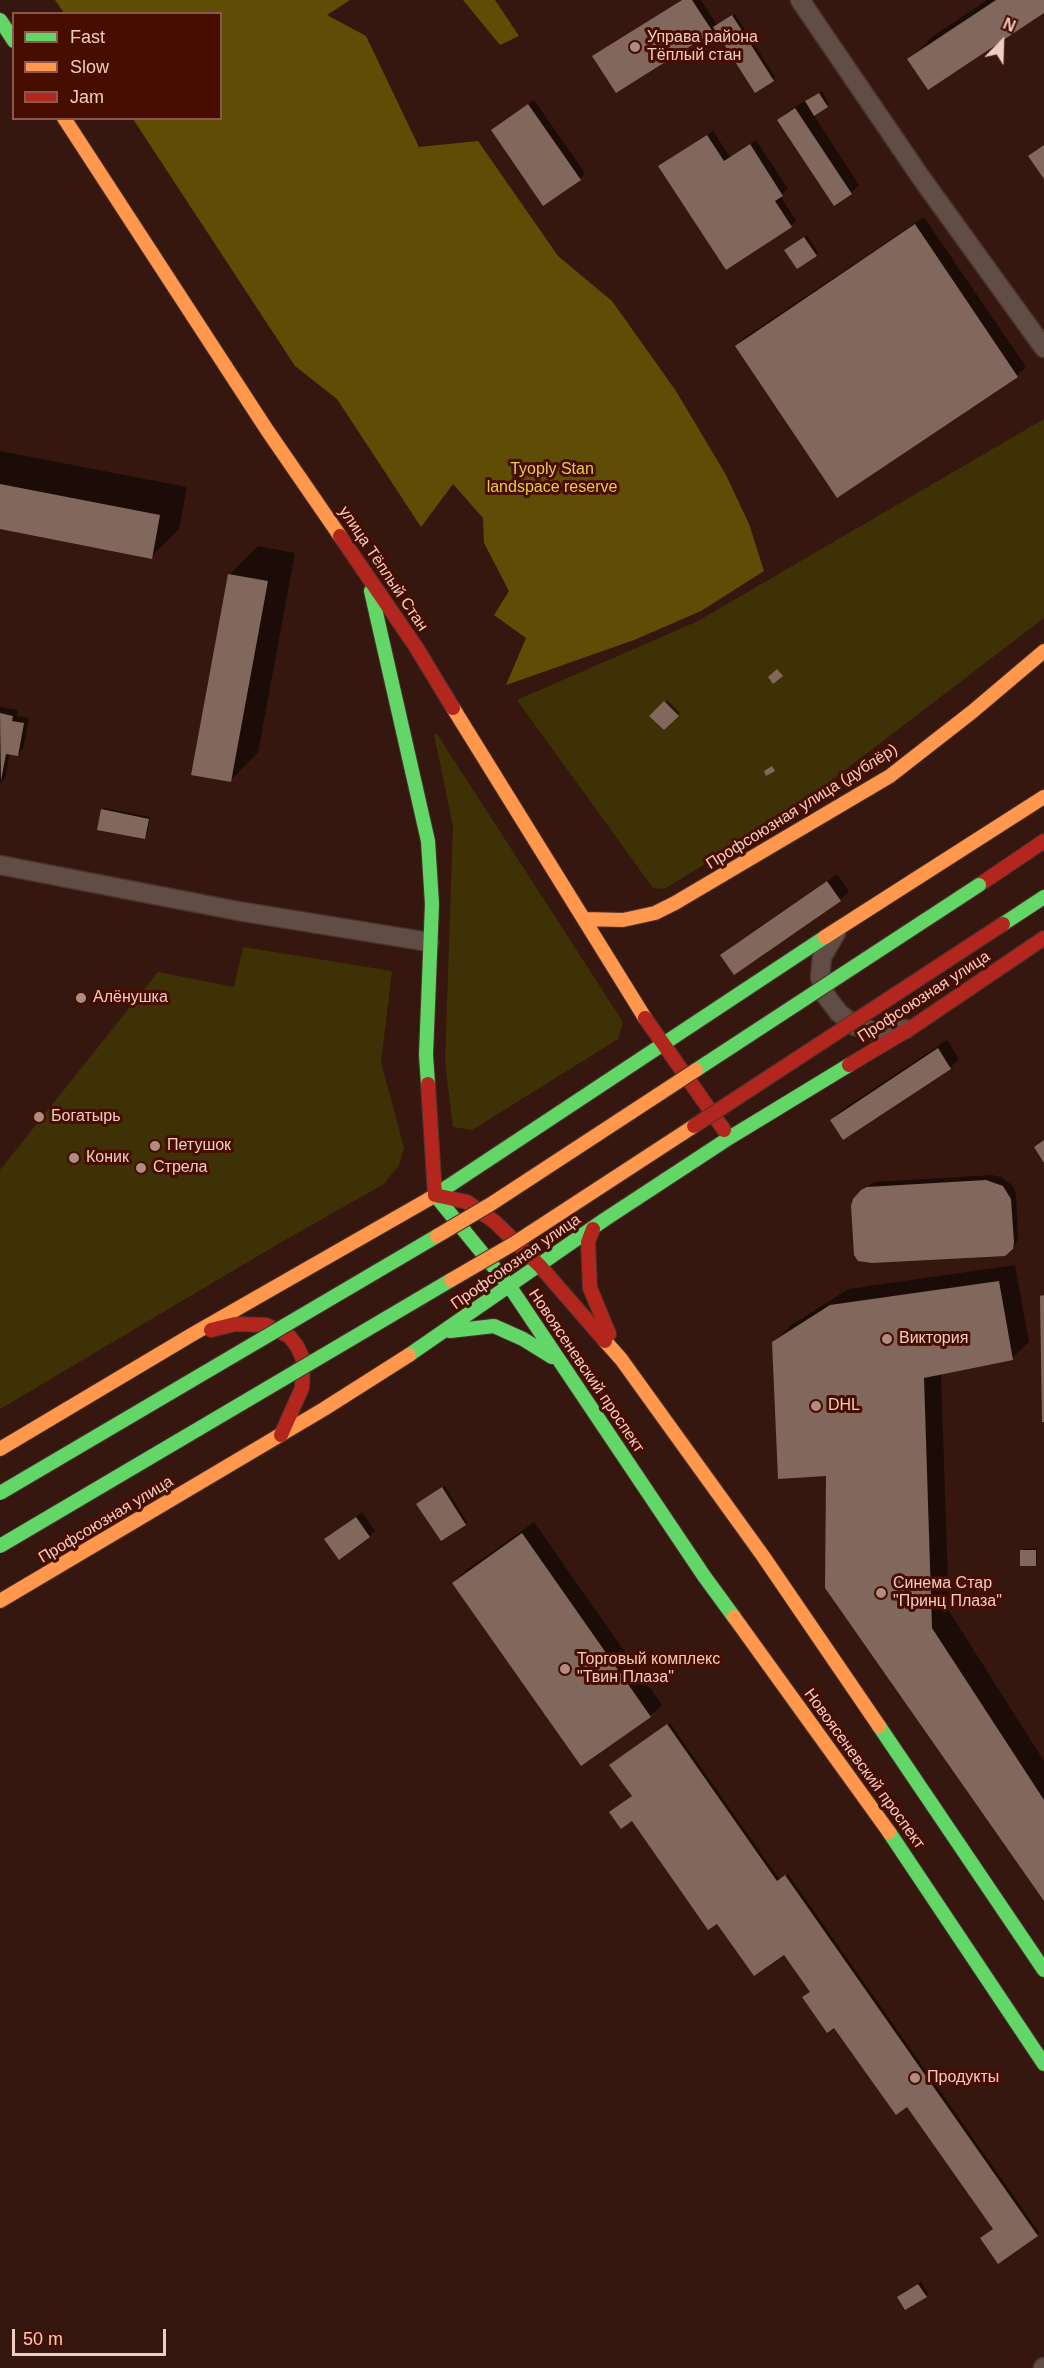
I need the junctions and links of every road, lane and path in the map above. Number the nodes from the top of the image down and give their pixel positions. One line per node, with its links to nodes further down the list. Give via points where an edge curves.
1 (800, 0): 5 (street)
2 (0, 20): 3 (main road)
3 (12, 38)
4 (65, 120): 6 (main road, улица Тёплый Стан)
5 (1044, 348)
6 (367, 576): 12 (main road, улица Тёплый Стан, via 416,647); 15 (main road, via 428,840 432,904)
7 (1044, 651): 12 (main road, Профсоюзная улица (дублёр), via 890,776 675,903 655,914 623,920)
8 (1044, 797): 13 (main road)
9 (1044, 841): 29 (main road, bridge, via 491,1204)
10 (0, 865): 15 (street, via 238,911)
11 (1044, 897): 30 (main road, Профсоюзная улица, bridge, via 513,1244)
12 (584, 919): 17 (main road, улица Тёплый Стан)
13 (841, 927): 16 (street, via 822,957 820,977 826,996 855,1026 873,1031); 17 (main road)
14 (1044, 938): 16 (main road, Профсоюзная улица)
15 (429, 942): 19 (main road, via 426,1056)
16 (911, 1028): 18 (main road, Профсоюзная улица)
17 (664, 1044): 18 (main road, улица Тёплый Стан); 19 (main road)
18 (729, 1138): 20 (main road, Профсоюзная улица)
19 (435, 1195): 21 (main road, Новоясеневский проспект, via 467,1202 495,1222); 22 (main road, Новоясеневский проспект); 24 (main road)
20 (593, 1229): 21 (main road, Профсоюзная улица); 25 (main road, via 588,1242 590,1288)
21 (540, 1266): 22 (main road, Профсоюзная улица); 25 (main road, Новоясеневский проспект)
22 (510, 1287): 23 (main road, Профсоюзная улица); 26 (main road, Новоясеневский проспект)
23 (445, 1332): 26 (main road, via 494,1326); 27 (main road, Профсоюзная улица)
24 (193, 1334): 27 (main road, via 235,1324 266,1325 289,1336 303,1359 302,1388); 28 (main road)
25 (621, 1359): 32 (main road, Новоясеневский проспект, via 763,1556)
26 (562, 1364): 33 (main road, Новоясеневский проспект, via 704,1576 907,1857)
27 (281, 1435): 31 (main road, Профсоюзная улица)
28 (0, 1449)
29 (0, 1493)
30 (0, 1546)
31 (0, 1601)
32 (1044, 1970)
33 (1044, 2064)

